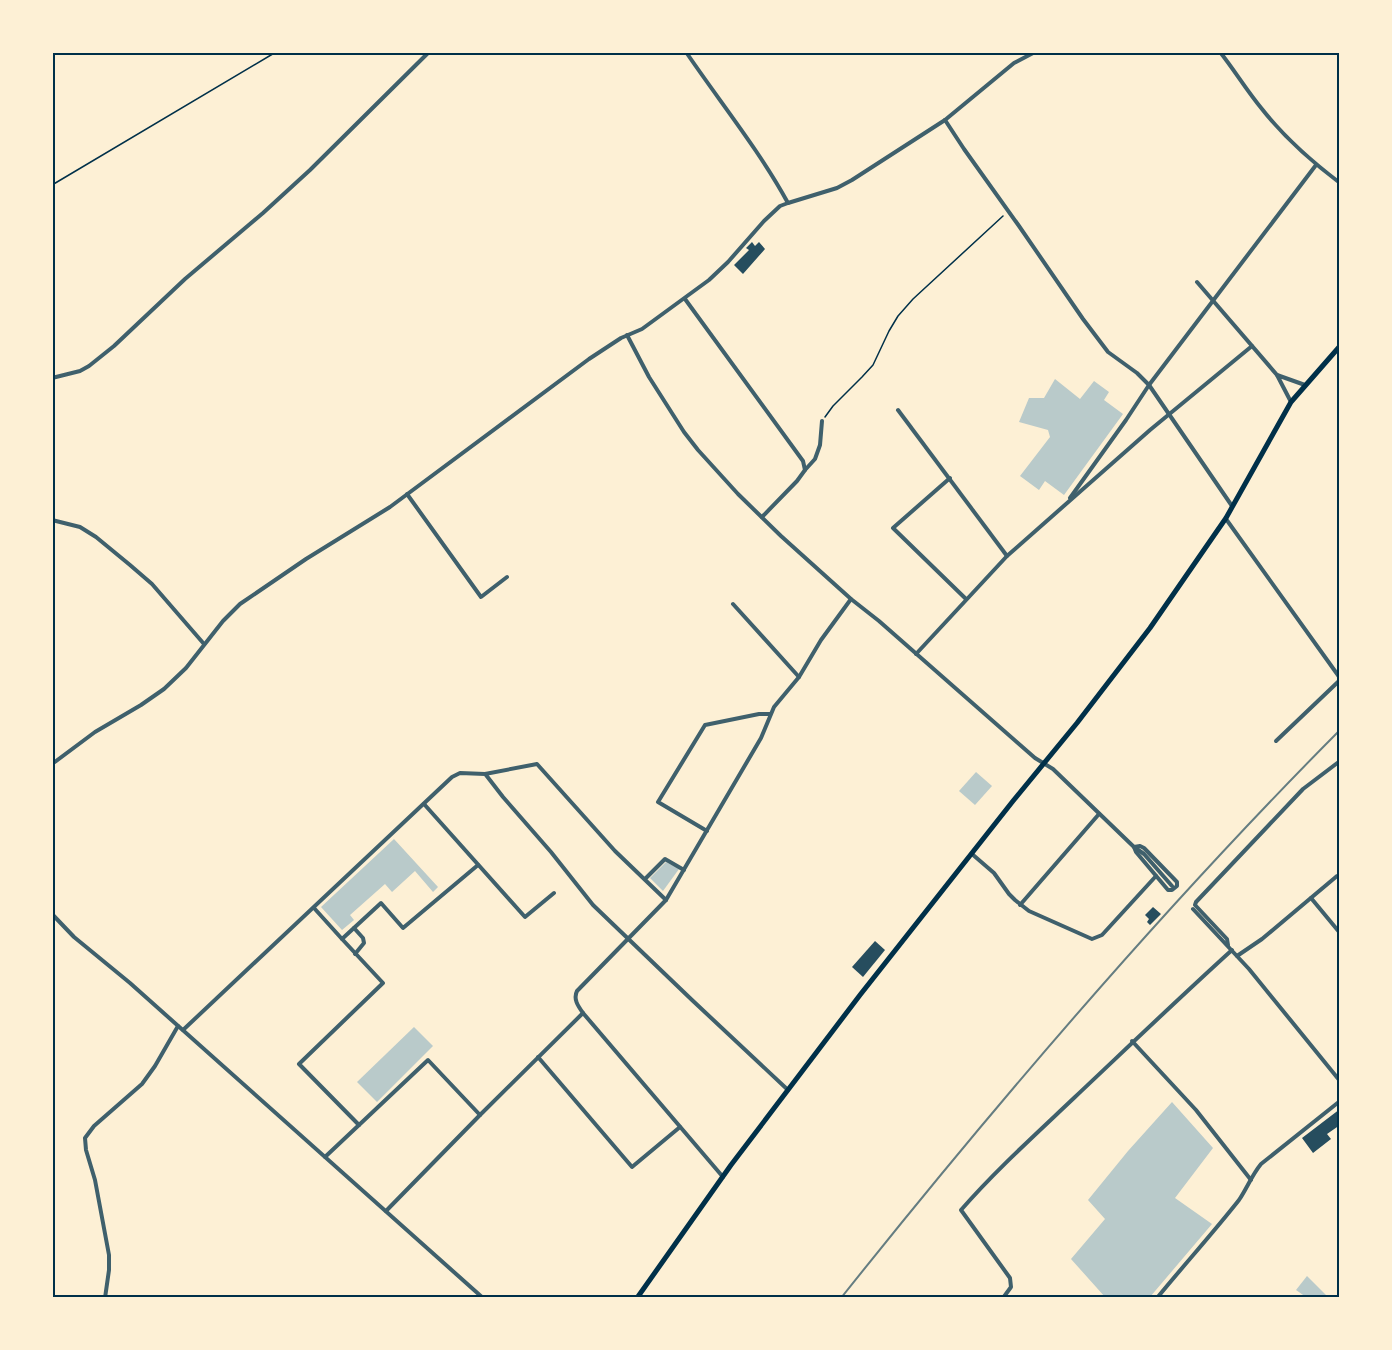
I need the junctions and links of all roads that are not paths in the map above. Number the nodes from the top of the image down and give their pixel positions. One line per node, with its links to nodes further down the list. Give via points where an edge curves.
1 (429, 52): 16 (street, via 310,170 114,346 84,369)
2 (686, 52): 8 (street)
3 (1035, 52): 5 (street, via 1014,63)
4 (1220, 52): 6 (street, via 1288,140)
5 (945, 120): 8 (street, via 845,185); 17 (street, via 1108,352)
6 (1316, 165): 7 (street); 11 (street)
7 (1340, 183)
8 (788, 203): 10 (street, via 775,210 709,280)
9 (1197, 282): 11 (street)
10 (685, 298): 12 (street, via 642,330); 23 (street, via 803,461)
11 (1213, 301): 14 (street); 17 (street)
12 (627, 335): 25 (street, via 562,378); 28 (street, via 684,432)
13 (1340, 345): 18 (main road)
14 (1252, 346): 15 (street); 21 (street)
15 (1277, 375): 18 (street); 19 (street)
16 (52, 378)
17 (1149, 385): 21 (street); 26 (street)
18 (1305, 385): 19 (main road)
19 (1291, 402): 27 (main road)
20 (898, 410): 24 (street)
21 (1169, 414): 26 (street); 27 (street)
22 (822, 422): 23 (street, via 817,455)
23 (805, 470): 28 (street)
24 (950, 478): 31 (street); 33 (street, via 893,528)
25 (407, 494): 32 (street, via 481,597); 36 (street, via 240,604)
26 (1068, 501): 31 (street)
27 (1232, 506): 29 (main road)
28 (762, 517): 34 (street)
29 (1226, 518): 39 (street); 43 (main road, via 1150,628)
30 (52, 520): 36 (street, via 80,527 96,537 152,584)
31 (1007, 556): 33 (street)
32 (507, 577)
33 (966, 598): 37 (street)
34 (851, 599): 37 (street); 38 (street)
35 (733, 604): 38 (street)
36 (204, 645): 44 (street, via 164,689)
37 (916, 654): 43 (street)
38 (799, 677): 40 (street)
39 (1340, 679): 41 (street)
40 (770, 714): 48 (street, via 761,738); 48 (street, via 705,725 658,802)
41 (1276, 741)
42 (1340, 761): 67 (street, via 1303,789 1194,906)
43 (1044, 763): 47 (street); 50 (main road)
44 (52, 764)
45 (485, 774): 46 (street, via 460,773); 55 (street, via 537,764); 66 (street, via 593,905)
46 (424, 804): 51 (street); 61 (street)
47 (1099, 814): 49 (street); 60 (street)
48 (707, 831): 52 (street)
49 (1134, 847): 53 (street); 53 (street, via 1144,848 1177,886 1168,890); 56 (street)
50 (972, 854): 60 (street); 76 (main road)
51 (478, 865): 57 (street, via 525,917); 63 (street, via 403,928 381,903)
52 (684, 870): 55 (street, via 665,859); 59 (street)
53 (1156, 876): 60 (street, via 1102,935 1092,939)
54 (1337, 876): 58 (street)
55 (645, 879): 59 (street)
56 (1172, 886)
57 (554, 893)
58 (1311, 898): 64 (street); 69 (street)
59 (666, 900): 66 (street)
60 (1020, 905)
61 (314, 908): 65 (street); 72 (street)
62 (52, 914): 71 (street)
63 (354, 928): 65 (street); 68 (street, via 364,944)
64 (1340, 933)
65 (342, 939): 68 (street)
66 (628, 939): 70 (street, via 576,993); 76 (street)
67 (1232, 950): 69 (street); 73 (street)
68 (355, 954): 79 (street, via 383,983 299,1064)
69 (1238, 956): 75 (street)
70 (583, 1013): 74 (street); 80 (street)
71 (178, 1026): 72 (street); 85 (street, via 142,1084 85,1138 109,1255)
72 (183, 1030): 81 (street)
73 (1132, 1041): 83 (street, via 1196,1110); 88 (street, via 961,1210 1010,1278 1011,1287)
74 (538, 1057): 78 (street); 80 (street, via 632,1167)
75 (1340, 1081)
76 (788, 1090): 82 (main road)
77 (1340, 1101): 83 (street, via 1261,1164)
78 (480, 1114): 79 (street, via 428,1060); 84 (street)
79 (359, 1125): 81 (street)
80 (680, 1126): 82 (street)
81 (326, 1157): 84 (street)
82 (723, 1177): 87 (main road)
83 (1251, 1180): 89 (street, via 1228,1214)
84 (386, 1211): 86 (street)
85 (105, 1298)
86 (483, 1298)
87 (637, 1298)
88 (1003, 1298)
89 (1157, 1298)

